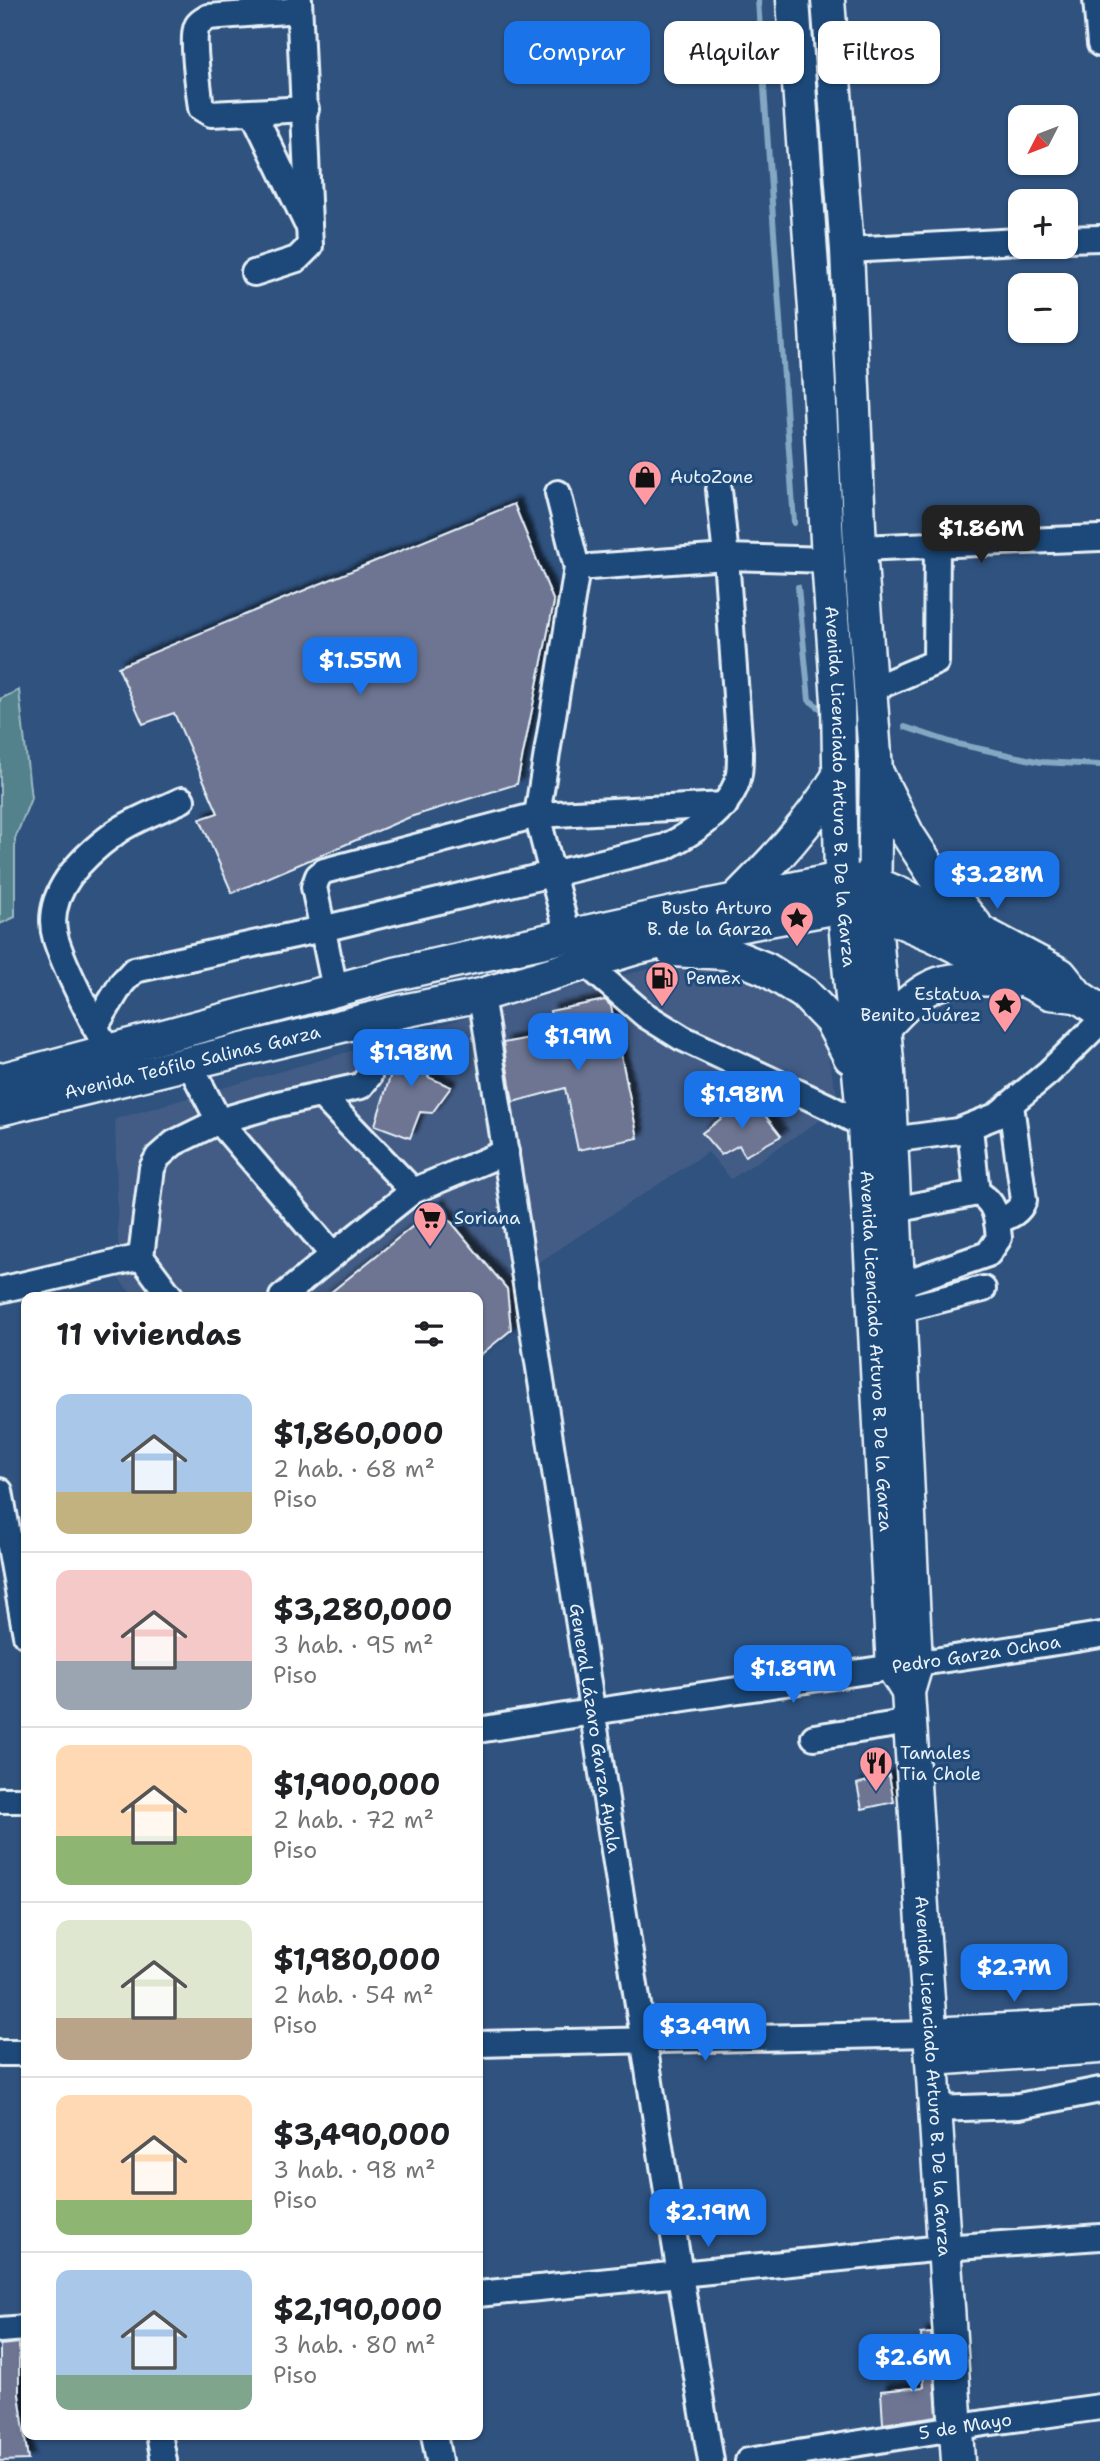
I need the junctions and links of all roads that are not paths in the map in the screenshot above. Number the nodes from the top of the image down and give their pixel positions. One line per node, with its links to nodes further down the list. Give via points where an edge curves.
1 (793, 0): 8 (main road, Avenida Licenciado Arturo B. De la Garza)
2 (828, 0): 13 (main road, Avenida Licenciado Arturo B. De la Garza)
3 (1096, 0): 5 (street)
4 (299, 5): 6 (street); 7 (street, via 208,18 195,29 201,108 211,114)
5 (1100, 44)
6 (306, 109): 7 (street); 9 (street)
7 (253, 112): 9 (street)
8 (808, 207): 13 (main road); 15 (main road, Avenida Licenciado Arturo B. De la Garza)
9 (311, 232): 14 (street, via 310,246 303,255)
10 (1100, 238): 11 (street)
11 (1078, 239)
12 (1008, 243): 13 (street)
13 (847, 250): 15 (main road); 18 (main road, Avenida Licenciado Arturo B. De la Garza)
14 (254, 273)
15 (815, 309): 23 (main road, Avenida Licenciado Arturo B. De la Garza)
16 (719, 490): 22 (street)
17 (558, 493): 24 (street)
18 (860, 512): 21 (main road, Avenida Licenciado Arturo B. De la Garza); 23 (main road)
19 (1100, 538): 20 (street)
20 (937, 544): 21 (street); 26 (street, via 936,662)
21 (860, 548): 25 (main road, Avenida Licenciado Arturo B. De la Garza)
22 (726, 557): 23 (street); 24 (street); 30 (street, via 740,752 739,774)
23 (828, 560): 25 (main road); 28 (main road, Avenida Licenciado Arturo B. De la Garza)
24 (578, 568): 31 (street)
25 (864, 621): 26 (main road, Avenida Licenciado Arturo B. De la Garza)
26 (870, 690): 27 (main road, Avenida Licenciado Arturo B. De la Garza)
27 (876, 770): 33 (main road, Avenida Licenciado Arturo B. De la Garza); 36 (main road, via 934,875)
28 (838, 777): 33 (main road, Avenida Licenciado Arturo B. De la Garza); 34 (main road, via 808,823)
29 (182, 800): 48 (street, via 116,832 78,865 61,889 53,917 55,938)
30 (725, 805): 31 (street); 32 (street, via 684,838 665,847)
31 (537, 815): 32 (street); 35 (street, via 324,871 314,887)
32 (552, 875): 35 (street); 37 (street)
33 (858, 895): 34 (main road, Avenida Teófilo Salinas Garza); 36 (main road, via 930,907); 38 (main road, Avenida Teófilo Salinas Garza); 41 (main road); 47 (main road, Avenida Licenciado Arturo B. De la Garza); 50 (main road, Avenida Licenciado Arturo B. De la Garza)
34 (736, 899): 37 (main road, Avenida Teófilo Salinas Garza)
35 (322, 929): 42 (street); 48 (street, via 134,970 122,983)
36 (983, 933): 44 (main road, via 1060,974)
37 (568, 935): 40 (main road, Avenida Teófilo Salinas Garza)
38 (636, 948): 39 (main road, Avenida Teófilo Salinas Garza); 50 (main road, via 726,953 766,969 804,993 831,1021)
39 (585, 963): 43 (main road, Avenida Teófilo Salinas Garza); 57 (street, via 645,1015 682,1038)
40 (395, 974): 42 (main road, Avenida Teófilo Salinas Garza); 45 (main road)
41 (1027, 982): 44 (main road); 47 (main road, via 971,978 928,986 907,1001)
42 (335, 989): 48 (main road, Avenida Teófilo Salinas Garza)
43 (481, 995): 45 (main road, Avenida Teófilo Salinas Garza); 58 (street, General Lázaro Garza Ayala)
44 (1089, 1004)
45 (391, 1014): 49 (main road, Avenida Teófilo Salinas Garza); 52 (street, via 369,1076 360,1086)
46 (1100, 1022): 53 (street)
47 (883, 1029): 57 (main road, Avenida Licenciado Arturo B. De la Garza, via 888,1073)
48 (101, 1039): 51 (main road, Avenida Teófilo Salinas Garza)
49 (189, 1063): 54 (main road, Avenida Teófilo Salinas Garza); 55 (street)
50 (858, 1071): 57 (main road, Avenida Licenciado Arturo B. De la Garza)
51 (0, 1080)
52 (321, 1095): 55 (street); 59 (street)
53 (1011, 1105): 56 (street); 62 (street, via 1024,1200 1014,1215)
54 (0, 1109)
55 (219, 1121): 63 (street); 64 (street, via 174,1143 154,1162)
56 (970, 1128): 57 (street); 60 (street)
57 (878, 1132): 61 (main road, Avenida Licenciado Arturo B. De la Garza); 73 (main road, Avenida Licenciado Arturo B. De la Garza)
58 (506, 1152): 59 (street); 74 (street, General Lázaro Garza Ayala)
59 (413, 1191): 63 (street)
60 (977, 1193): 61 (street); 62 (street, via 992,1203)
61 (895, 1210): 69 (main road, Avenida Licenciado Arturo B. De la Garza)
62 (997, 1221): 69 (street, via 999,1238 988,1254)
63 (333, 1255): 68 (street)
64 (141, 1257): 66 (street); 67 (street)
65 (983, 1289): 69 (street)
66 (0, 1290)
67 (168, 1292)
68 (288, 1292)
69 (899, 1298): 73 (main road, Avenida Licenciado Arturo B. De la Garza)
70 (0, 1492): 71 (street)
71 (21, 1608)
72 (1100, 1636): 73 (street, Pedro Garza Ochoa)
73 (907, 1687): 74 (street, Pedro Garza Ochoa); 76 (street); 82 (main road, Avenida Licenciado Arturo B. De la Garza)
74 (593, 1711): 75 (street, Pedro Garza Ochoa); 80 (street, General Lázaro Garza Ayala)
75 (483, 1729)
76 (814, 1737)
77 (0, 1800): 78 (street)
78 (21, 1800)
79 (1100, 2025): 82 (main road)
80 (645, 2041): 81 (street); 82 (street); 90 (street, General Lázaro Garza Ayala)
81 (483, 2044)
82 (932, 2047): 83 (main road); 87 (main road, Avenida Licenciado Arturo B. De la Garza)
83 (1100, 2047)
84 (0, 2053): 85 (street)
85 (21, 2053)
86 (1100, 2090): 87 (street, via 1019,2106)
87 (935, 2109): 89 (main road, Avenida Licenciado Arturo B. De la Garza)
88 (1100, 2237): 89 (street)
89 (943, 2248): 90 (street); 95 (main road, Avenida Licenciado Arturo B. De la Garza)
90 (680, 2275): 91 (street); 100 (street, General Lázaro Garza Ayala)
91 (483, 2294)
92 (21, 2328): 93 (street)
93 (0, 2330)
94 (1100, 2407): 95 (street, 5 de Mayo)
95 (956, 2428): 101 (street, 5 de Mayo); 102 (main road, Avenida Licenciado Arturo B. De la Garza)
96 (160, 2440): 98 (street)
97 (436, 2440): 99 (street)
98 (164, 2461)
99 (439, 2461)
100 (711, 2461)
101 (748, 2461)
102 (958, 2461)

